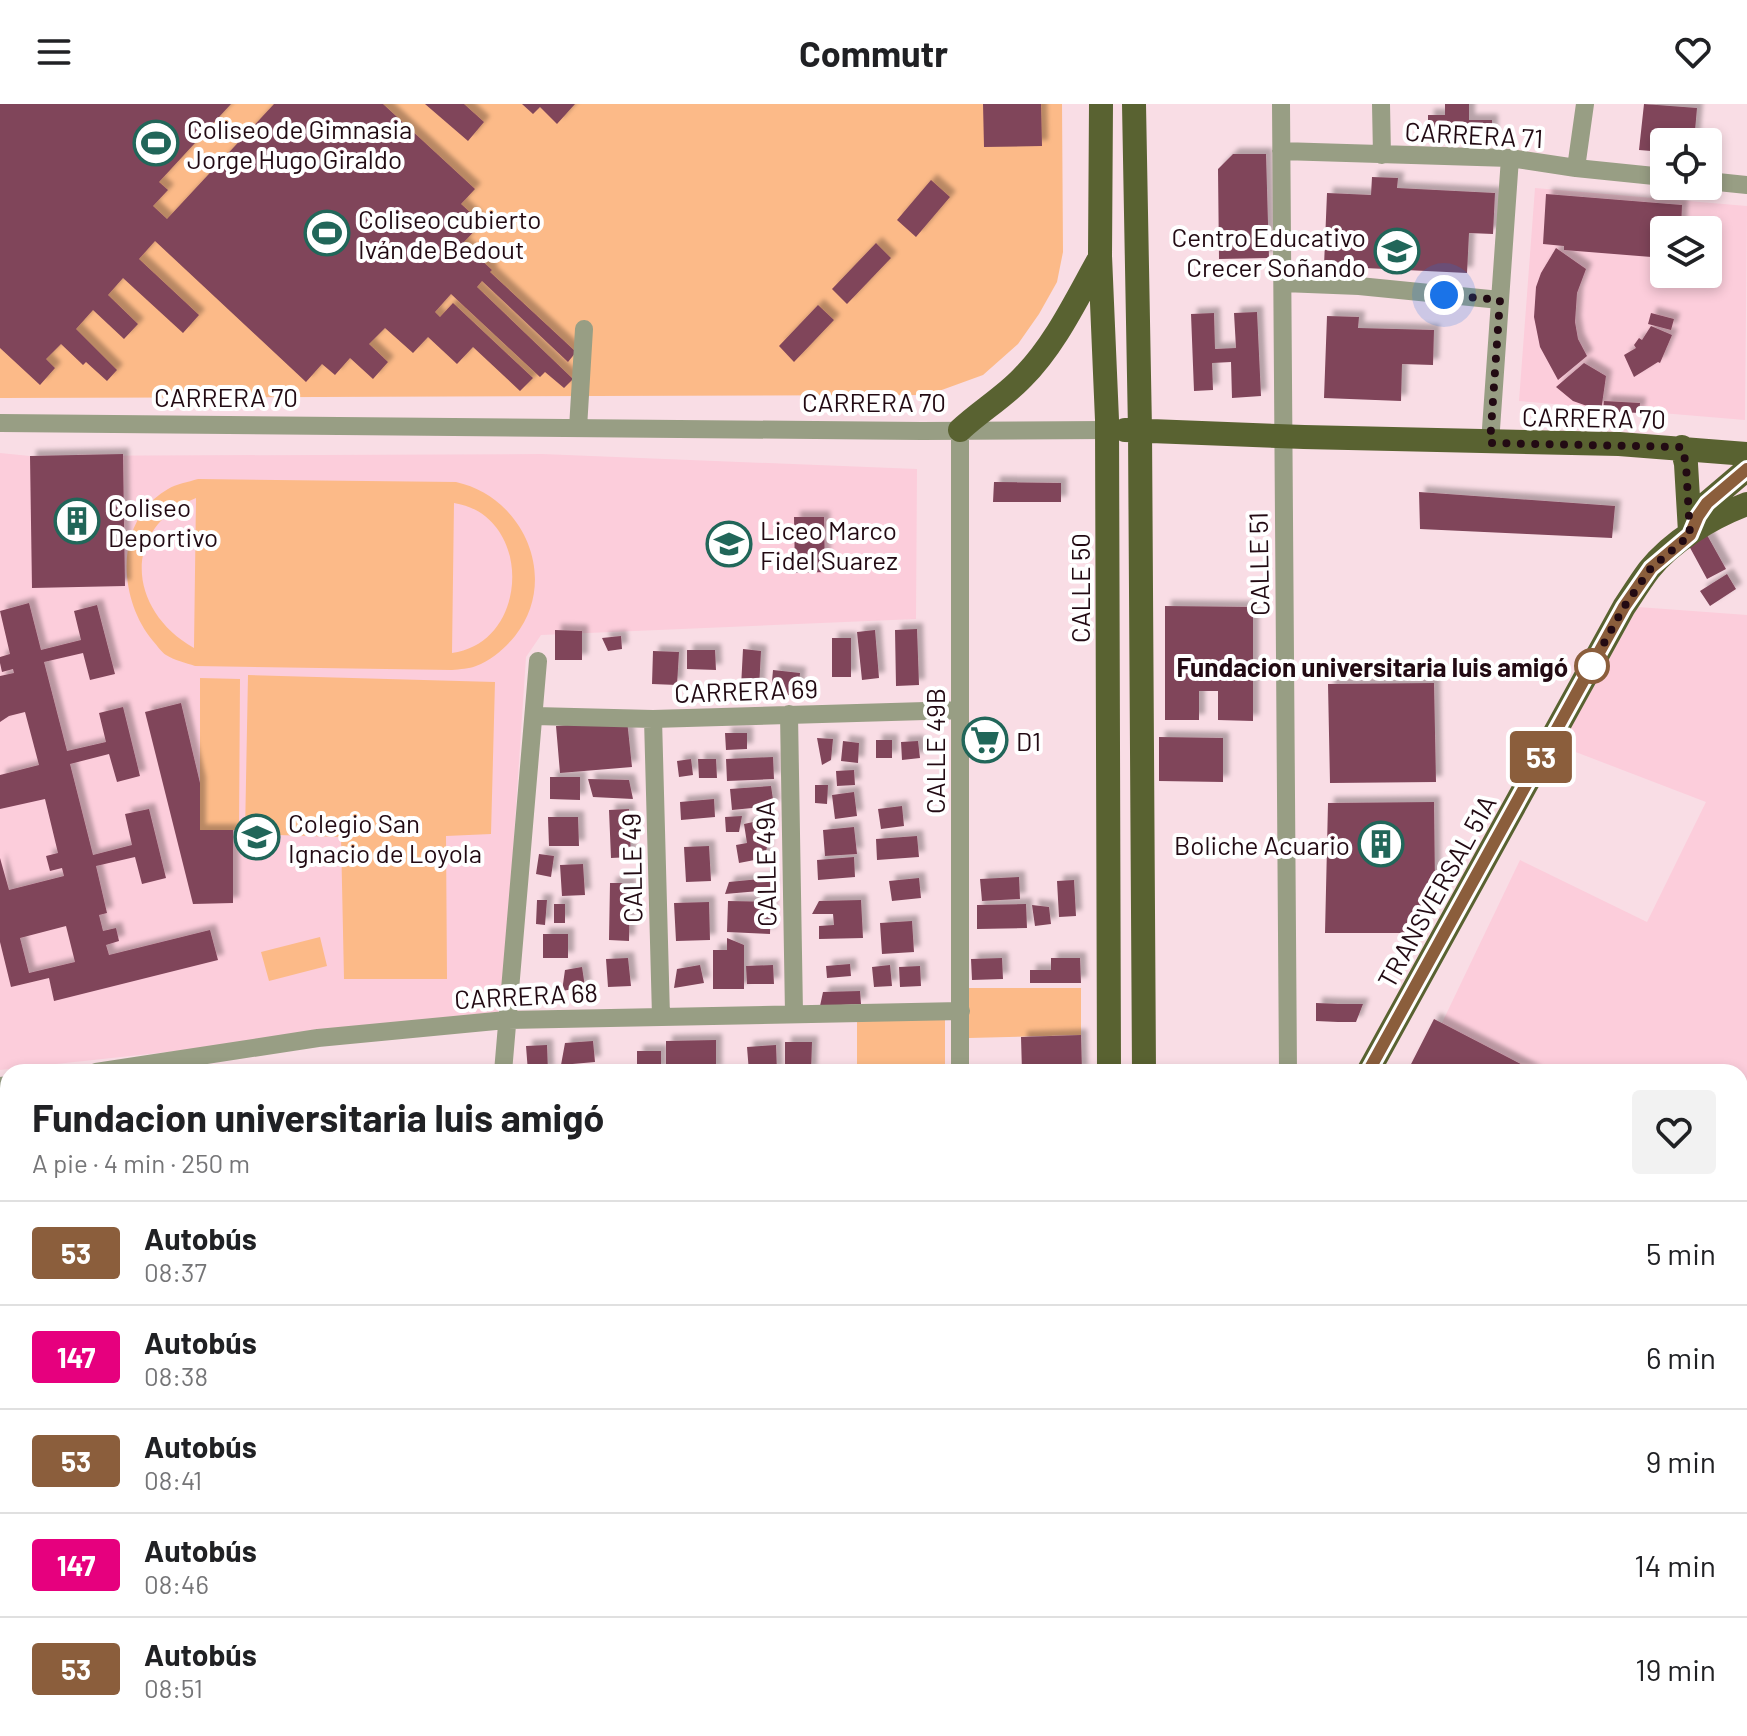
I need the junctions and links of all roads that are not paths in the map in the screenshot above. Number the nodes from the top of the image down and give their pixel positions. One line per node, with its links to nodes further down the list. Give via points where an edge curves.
1 (1101, 104): 13 (main road, CALLE 50)
2 (1134, 104): 21 (main road)
3 (1281, 104): 6 (street, CALLE 51)
4 (1381, 104): 7 (street)
5 (1585, 104): 9 (street)
6 (1281, 151): 7 (street, CARRERA 71); 14 (street, CALLE 51)
7 (1382, 155): 8 (street, CARRERA 71)
8 (1510, 158): 9 (street, CARRERA 71); 15 (street)
9 (1576, 168): 10 (street, CARRERA 71)
10 (1650, 176)
11 (1722, 182): 12 (street)
12 (1747, 185)
13 (1100, 256): 19 (main road, via 1037,361); 20 (main road, CALLE 50)
14 (1283, 283): 15 (street); 24 (street, CALLE 51)
15 (1500, 300): 22 (street)
16 (584, 329): 18 (street)
17 (0, 423): 18 (street, CARRERA 70)
18 (578, 428): 19 (street, CARRERA 70)
19 (960, 430): 20 (street, CARRERA 70); 30 (street, CALLE 49B)
20 (1107, 430): 21 (main road, CARRERA 70); 41 (main road, CALLE 50)
21 (1140, 430): 24 (main road, CARRERA 70); 42 (main road)
22 (1490, 443): 23 (main road, CARRERA 70); 24 (main road, CARRERA 70)
23 (1682, 447): 25 (main road, CARRERA 70); 28 (main road)
24 (1284, 448): 43 (street, CALLE 51)
25 (1747, 454)
26 (1747, 469): 28 (main road, TRANSVERSAL 51A, via 1707,503)
27 (1747, 504): 28 (main road)
28 (1690, 535): 44 (main road, TRANSVERSAL 51A, via 1651,568 1624,607)
29 (538, 661): 32 (street)
30 (960, 710): 31 (street, CARRERA 69); 34 (street, CALLE 49B)
31 (789, 714): 33 (street, CARRERA 69); 35 (street, CALLE 49A)
32 (535, 716): 33 (street, CARRERA 69); 37 (street)
33 (653, 719): 36 (street, CALLE 49)
34 (961, 1011): 35 (street, CARRERA 68); 40 (street, CALLE 49B)
35 (794, 1013): 36 (street, CARRERA 68)
36 (661, 1016): 37 (street, CARRERA 68)
37 (506, 1020): 38 (street, CARRERA 68, via 318,1038); 39 (street)
38 (148, 1064)
39 (503, 1064)
40 (960, 1064)
41 (1109, 1064)
42 (1144, 1064)
43 (1288, 1064)
44 (1372, 1064)

